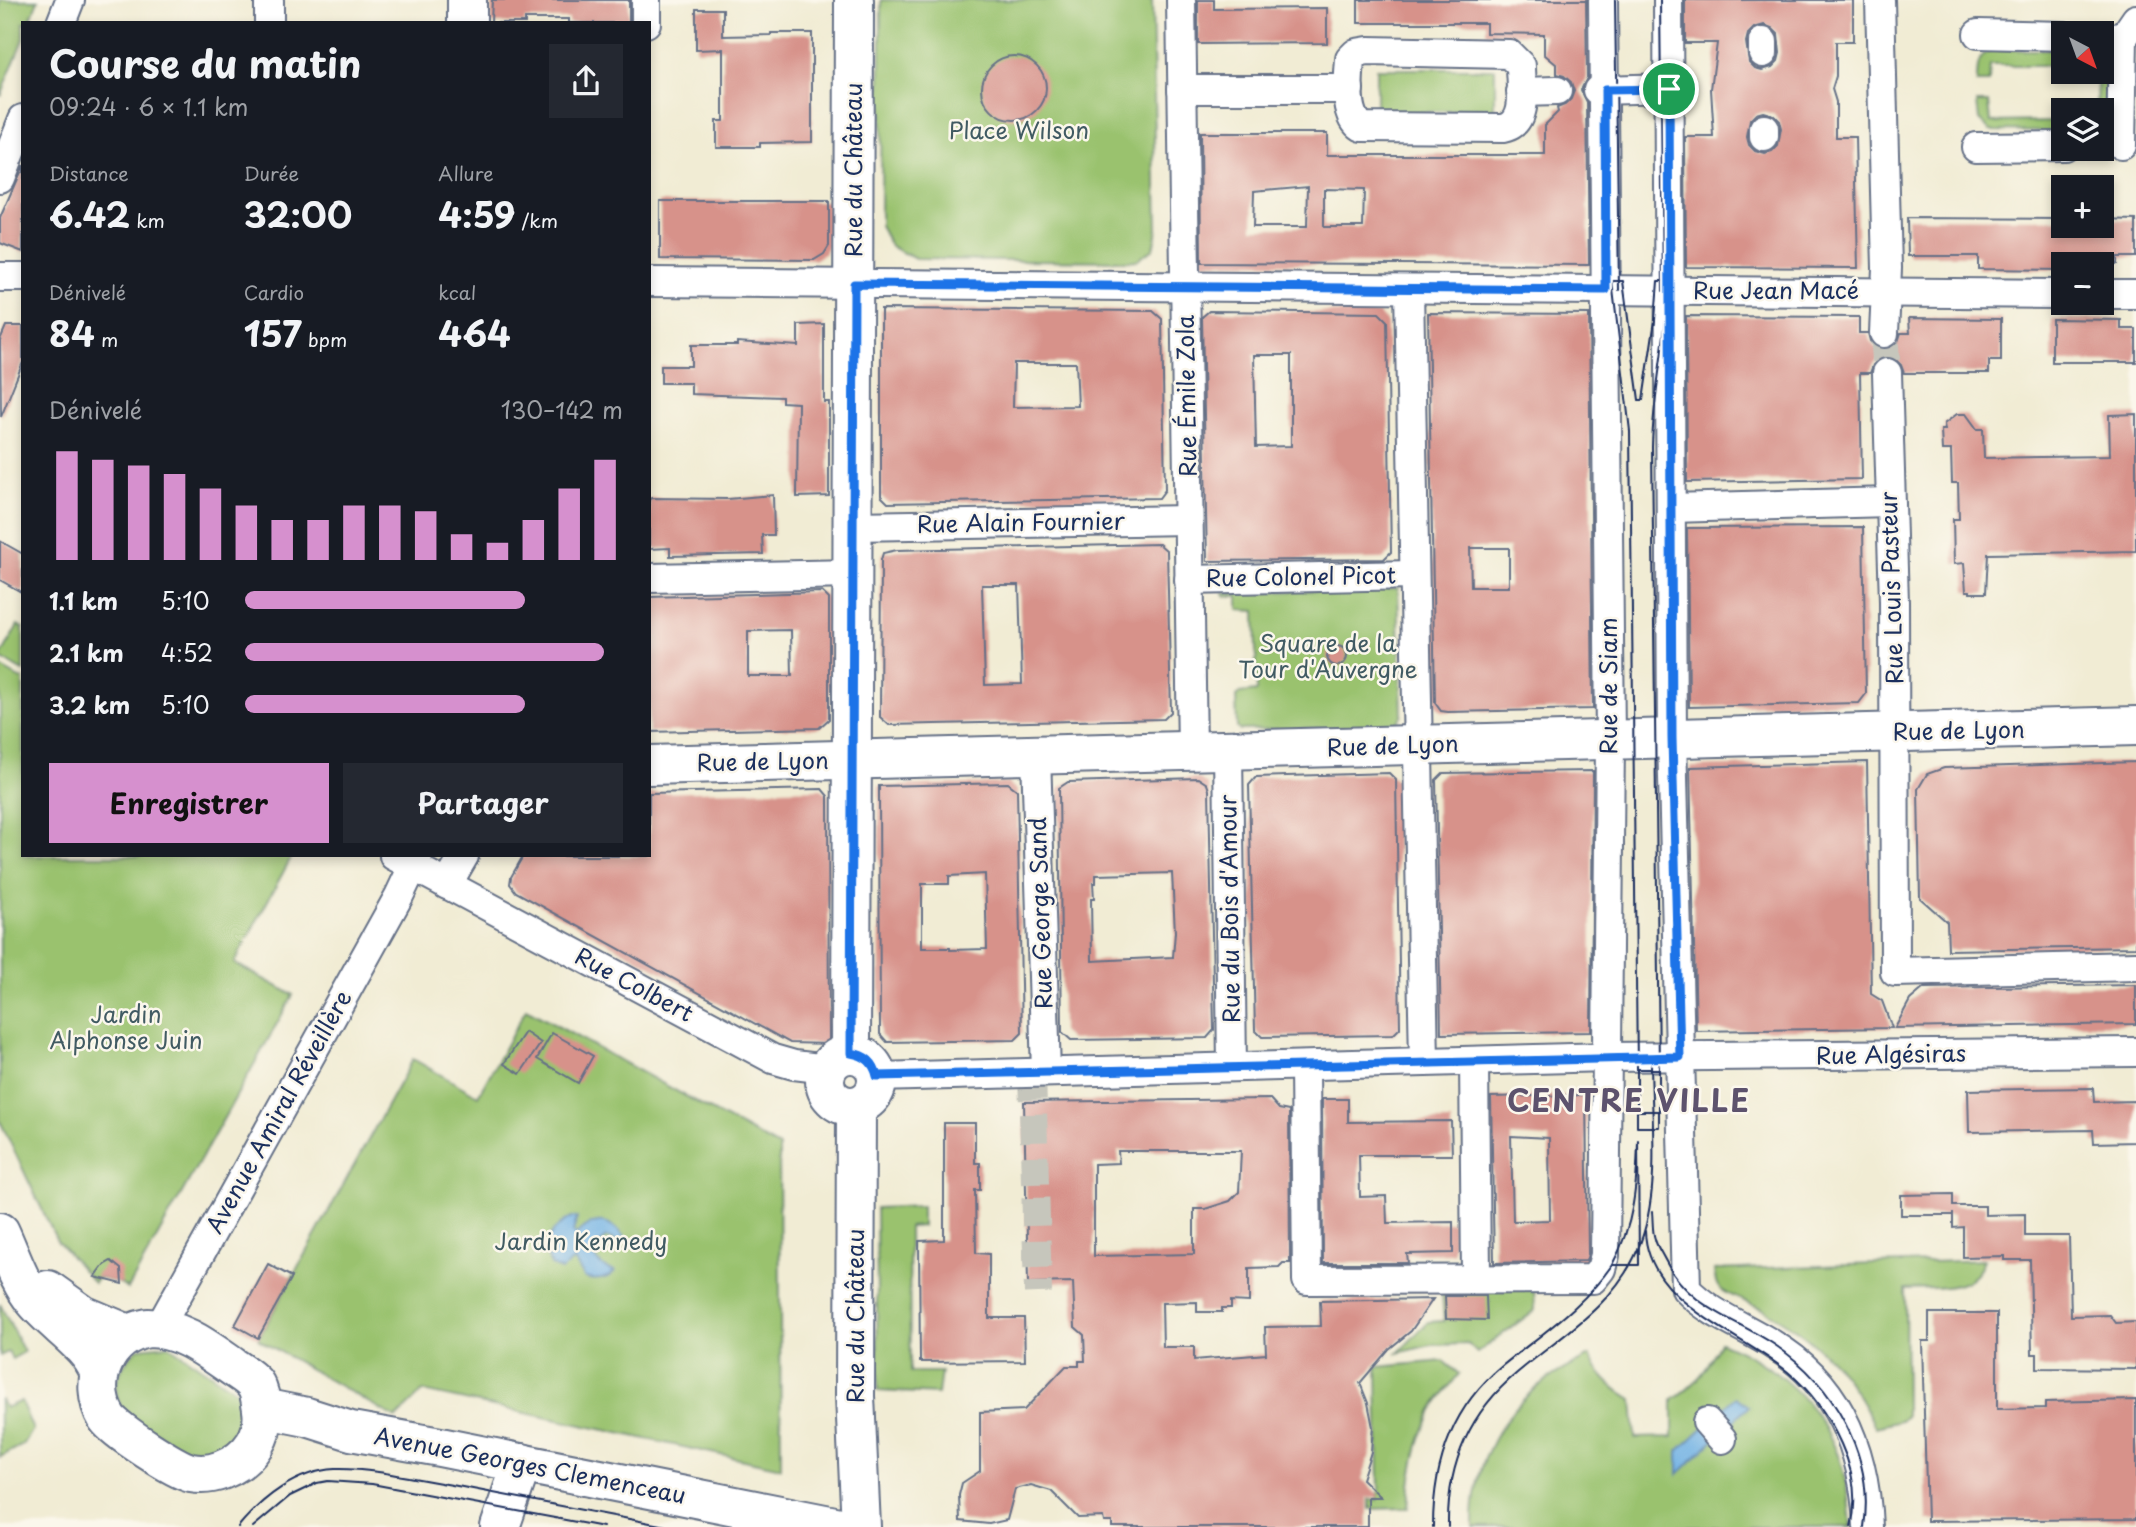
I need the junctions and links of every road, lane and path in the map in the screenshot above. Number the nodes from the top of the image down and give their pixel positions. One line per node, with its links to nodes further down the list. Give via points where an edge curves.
1 (70, 0): 10 (street)
2 (269, 0): 11 (street)
3 (467, 0): 12 (main road)
4 (646, 0): 13 (street)
5 (854, 0): 31 (main road, Rue du Château)
6 (1181, 0): 18 (street, Rue Émile Zola)
7 (1603, 0): 20 (street, Rue de Siam)
8 (1668, 0): 17 (street)
9 (1880, 0): 36 (street)
10 (62, 21)
11 (269, 21)
12 (467, 21)
13 (646, 21)
14 (2120, 31): 26 (street)
15 (1978, 34): 16 (street)
16 (2051, 36)
17 (1670, 88): 20 (street); 35 (street)
18 (1182, 89): 19 (street); 32 (street, Rue Émile Zola)
19 (1349, 89): 22 (street, via 1354,119 1362,127 1508,127 1521,114); 22 (street, via 1350,59 1368,51 1509,54 1521,66)
20 (1602, 90): 34 (street, Rue de Siam)
21 (1557, 91): 22 (street)
22 (1521, 92)
23 (21, 124): 27 (street)
24 (2051, 146): 25 (street)
25 (1976, 148)
26 (2119, 150)
27 (0, 178)
28 (0, 277): 29 (street)
29 (21, 277)
30 (651, 282): 31 (street, Rue Jean Macé)
31 (854, 284): 32 (street, Rue Jean Macé); 45 (main road, Rue du Château)
32 (1185, 286): 33 (street, Rue Jean Macé); 44 (street, Rue Émile Zola)
33 (1409, 289): 34 (street, Rue Jean Macé); 47 (street)
34 (1606, 290): 35 (street, Rue Jean Macé); 53 (street, Rue de Siam)
35 (1670, 290): 36 (street, Rue Jean Macé); 43 (street)
36 (1887, 292): 37 (street, Rue Jean Macé); 40 (street)
37 (2051, 294)
38 (2114, 294): 39 (street)
39 (2136, 294)
40 (1884, 333)
41 (1887, 373): 42 (street, Rue Louis Pasteur)
42 (1889, 502): 43 (street); 51 (street, Rue Louis Pasteur)
43 (1671, 508): 52 (street)
44 (1188, 520): 45 (street, Rue Alain Fournier); 49 (street, Rue Émile Zola)
45 (854, 526): 46 (main road, Rue du Château)
46 (854, 574): 48 (street); 57 (main road, Rue du Château)
47 (1413, 575): 49 (street, Rue Colonel Picot); 54 (street)
48 (651, 578)
49 (1189, 580): 55 (street, Rue Émile Zola)
50 (2136, 726): 51 (main road, Rue de Lyon)
51 (1895, 733): 52 (main road, Rue de Lyon); 61 (street, Rue Louis Pasteur, via 1895,972)
52 (1672, 738): 53 (main road, Rue de Lyon); 64 (street)
53 (1610, 740): 54 (main road, Rue de Lyon); 63 (street, Rue de Siam)
54 (1416, 746): 55 (main road, Rue de Lyon); 67 (street)
55 (1210, 750): 56 (main road, Rue de Lyon); 69 (street, Rue du Bois d'Amour)
56 (1036, 755): 57 (main road, Rue de Lyon); 70 (street, Rue George Sand)
57 (853, 760): 58 (main road, Rue de Lyon); 71 (main road, Rue du Château)
58 (651, 765)
59 (460, 857): 60 (street, Avenue Amiral Réveillère)
60 (420, 868): 71 (street, Rue Colbert, via 773,1059); 74 (street, Avenue Amiral Réveillère, via 399,896)
61 (2136, 966)
62 (2136, 1052): 64 (street, Rue Algésiras)
63 (1608, 1057): 65 (street, Rue Colbert); 66 (street, Rue Colbert); 73 (street, Rue de Siam, via 1605,1255 1601,1269 1593,1279)
64 (1680, 1057): 65 (street, Rue Algésiras); 81 (street, via 1686,1289 1698,1301 1775,1345 1825,1389 1857,1451)
65 (1646, 1058)
66 (1474, 1061): 67 (street, Rue Colbert); 73 (street)
67 (1424, 1062): 68 (street, Rue Colbert)
68 (1305, 1066): 69 (street, Rue Colbert); 73 (street, via 1307,1280)
69 (1232, 1067): 70 (street, Rue Colbert)
70 (1046, 1072): 71 (street, Rue Colbert)
71 (853, 1076): 80 (main road, Rue du Château, via 855,1395)
72 (3, 1240): 74 (main road, via 35,1278 69,1307); 75 (main road, via 26,1289 55,1324 92,1356)
73 (1476, 1278)
74 (144, 1331): 75 (main road, via 110,1349); 76 (main road, via 177,1332 205,1348 255,1384)
75 (99, 1373): 76 (main road, via 100,1398 108,1420 190,1472 214,1473 243,1458 257,1441)
76 (262, 1408): 77 (main road, Avenue Georges Clemenceau, via 351,1431)
77 (522, 1463): 78 (main road); 79 (main road, Avenue Georges Clemenceau)
78 (500, 1527)
79 (840, 1527)
80 (861, 1527)
81 (1868, 1527)

